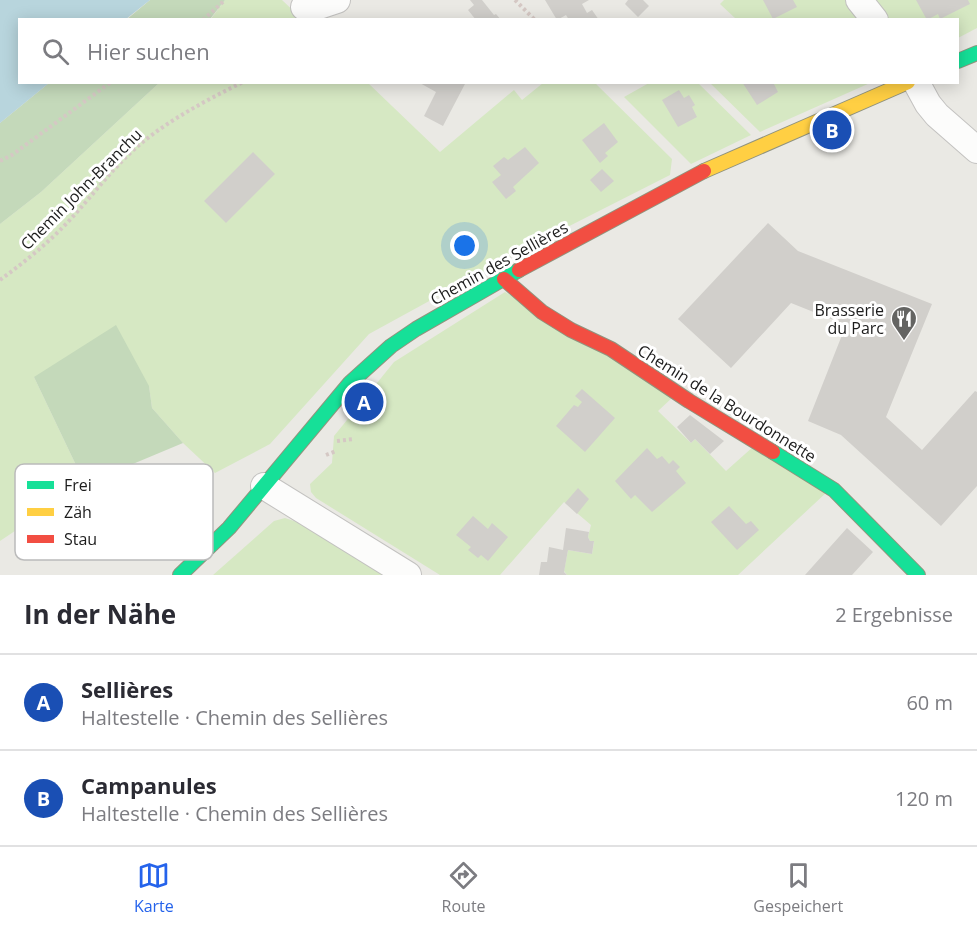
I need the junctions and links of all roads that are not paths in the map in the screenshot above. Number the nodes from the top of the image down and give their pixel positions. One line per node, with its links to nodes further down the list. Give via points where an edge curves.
1 (338, 0): 3 (street)
2 (859, 0): 4 (street)
3 (304, 7)
4 (873, 18)
5 (977, 53): 6 (street)
6 (959, 60)
7 (903, 84): 10 (street, Chemin des Sellières, via 693,176)
8 (917, 84): 9 (street, via 937,115)
9 (977, 150)
10 (504, 279): 11 (street, Chemin des Sellières, via 416,329 370,363); 16 (street, Chemin de la Bourdonnette, via 542,312 611,349 834,490)
11 (264, 486): 12 (street, Chemin des Sellières); 15 (street)
12 (213, 543)
13 (196, 560): 14 (street, Chemin des Sellières)
14 (180, 575)
15 (408, 575)
16 (918, 575)

